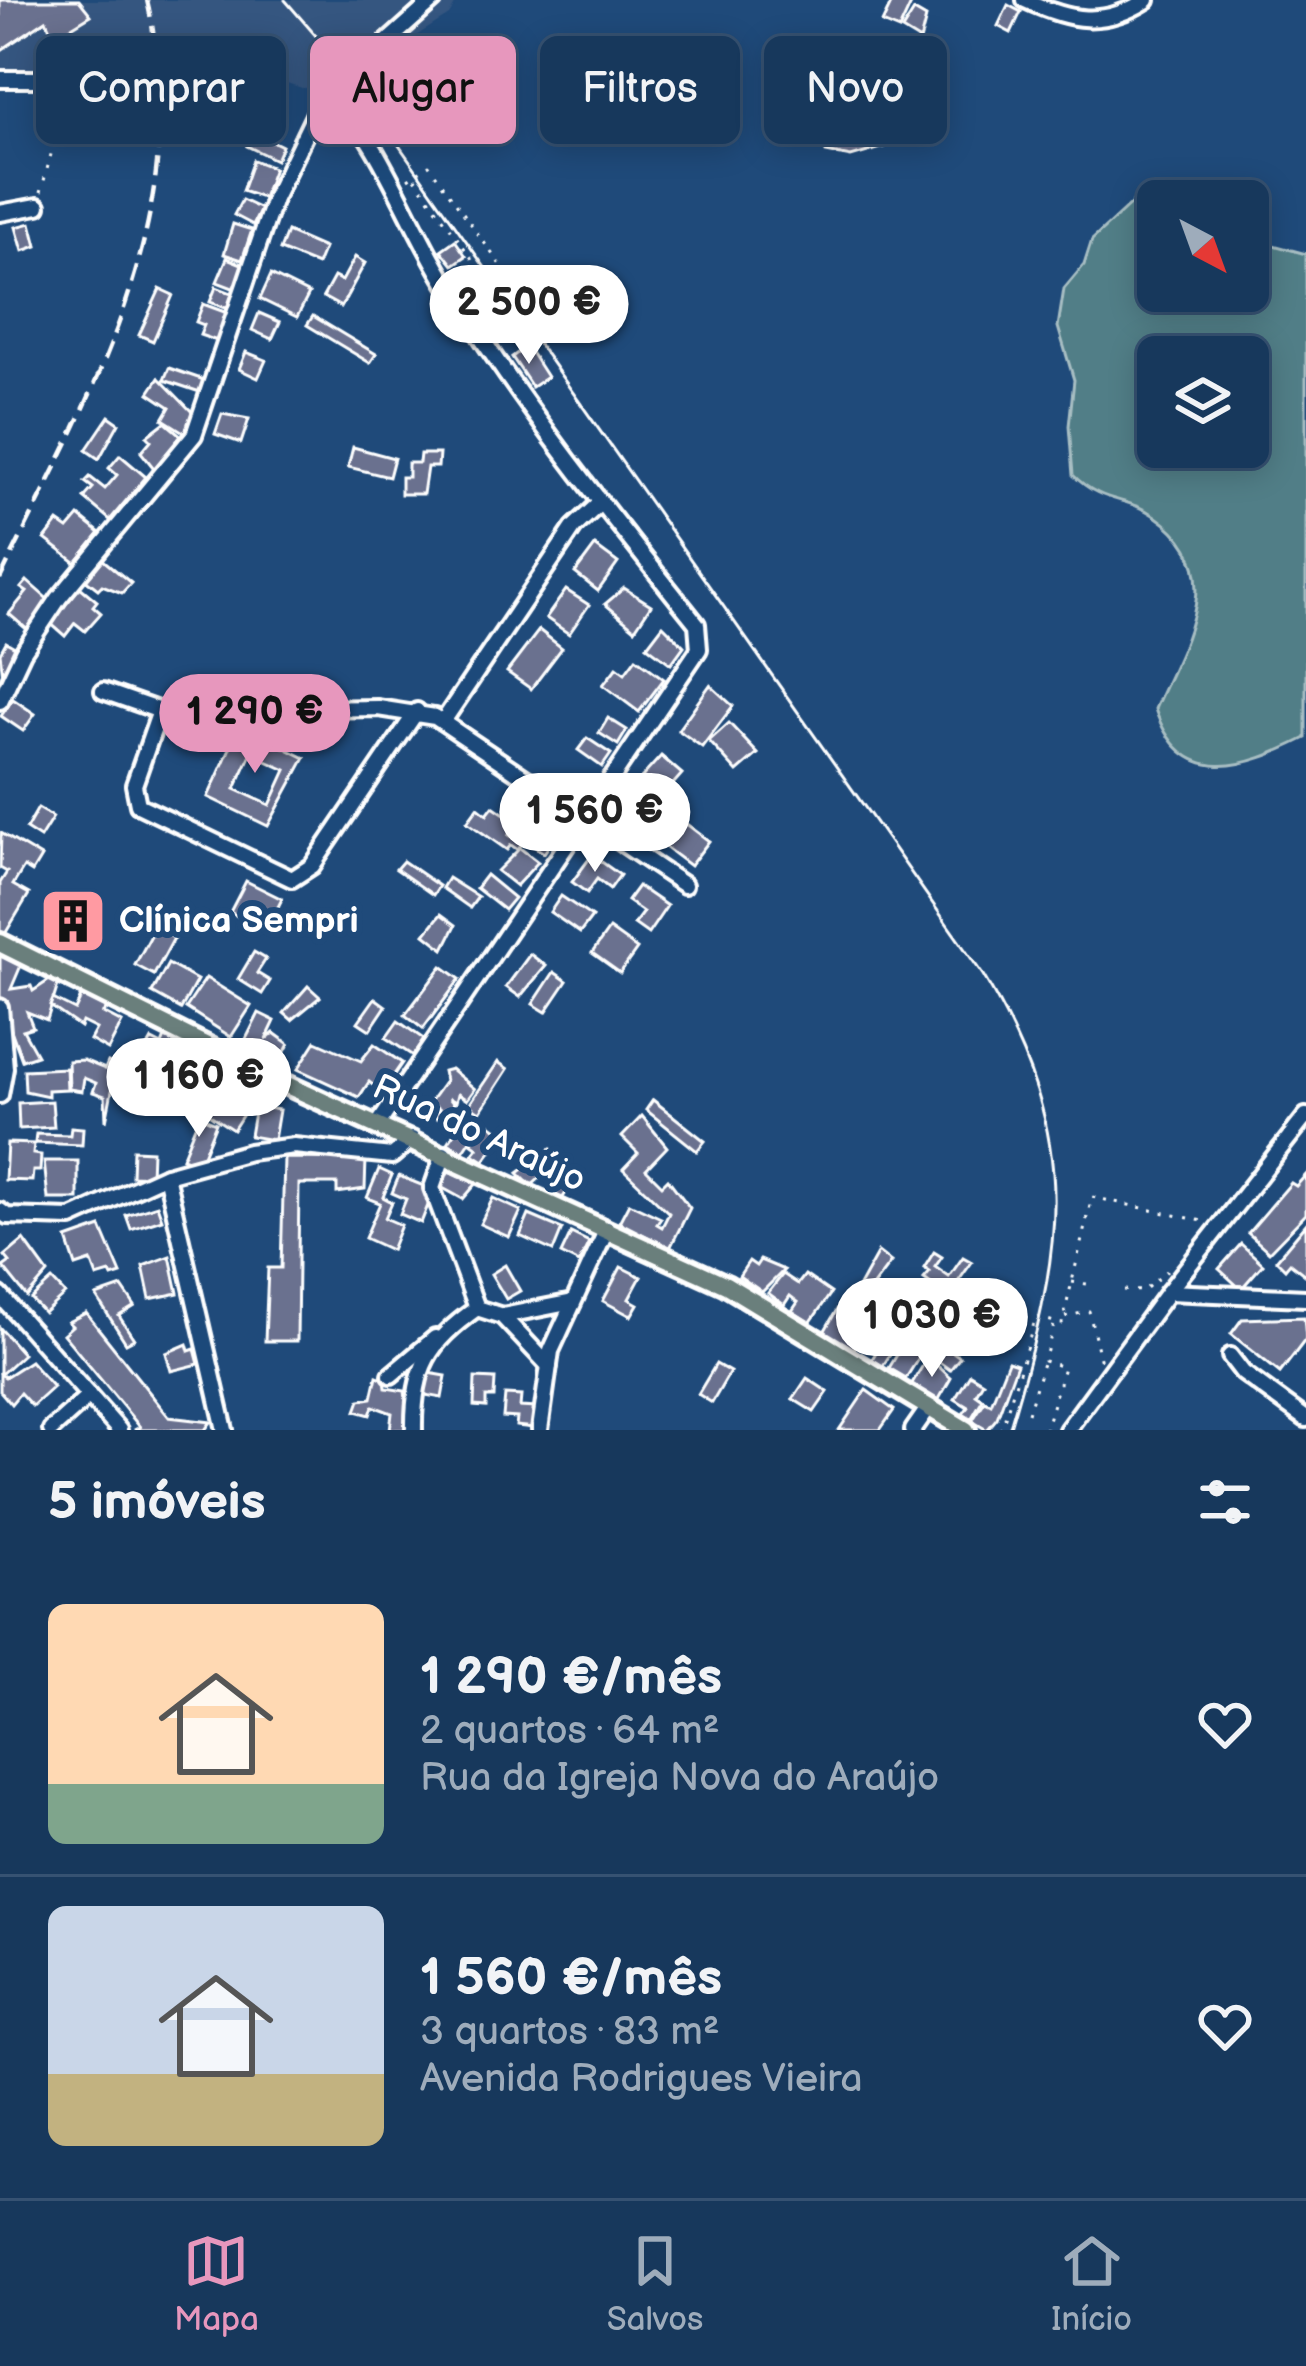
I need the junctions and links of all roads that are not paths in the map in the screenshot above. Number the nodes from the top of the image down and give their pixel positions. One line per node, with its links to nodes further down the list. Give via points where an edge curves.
1 (434, 0): 4 (street)
2 (1024, 0): 3 (street, via 1061,17 1103,22)
3 (1147, 0)
4 (392, 36)
5 (0, 79): 6 (street)
6 (36, 79)
7 (310, 119): 13 (street, via 274,199 194,435 59,598)
8 (369, 144): 11 (street, via 484,339)
9 (38, 206): 10 (street)
10 (0, 213)
11 (600, 503): 16 (street, via 574,527); 17 (street, via 700,636 699,650)
12 (103, 691): 14 (street)
13 (0, 701)
14 (160, 711): 15 (street); 15 (street, via 134,784 137,805 292,879 312,866)
15 (417, 712): 16 (street)
16 (444, 720): 17 (street)
17 (586, 819): 18 (street); 23 (street)
18 (683, 885)
19 (0, 943): 23 (main road, Rua do Araújo)
20 (0, 1007): 21 (street)
21 (0, 1095)
22 (1306, 1116): 29 (street)
23 (379, 1123): 24 (main road, Rua do Araújo)
24 (412, 1139): 25 (main road, Rua do Araújo); 26 (street, via 392,1156 294,1146)
25 (444, 1154): 28 (main road, Rua do Araújo); 33 (street, via 432,1188)
26 (166, 1175): 27 (street, via 71,1218); 44 (street)
27 (2, 1219)
28 (607, 1229): 32 (street); 40 (main road, Rua do Araújo, via 744,1294)
29 (1168, 1292): 31 (street); 49 (street)
30 (0, 1295): 39 (street)
31 (1306, 1298)
32 (574, 1302): 34 (street); 37 (street)
33 (477, 1308): 34 (street); 35 (street)
34 (502, 1316): 37 (street)
35 (435, 1338): 38 (street); 45 (street, via 413,1398)
36 (1230, 1356): 41 (street)
37 (549, 1366): 46 (street)
38 (391, 1375)
39 (89, 1396): 42 (street); 43 (street)
40 (929, 1407): 47 (street); 48 (main road, Rua do Araújo)
41 (1306, 1419)
42 (51, 1430)
43 (119, 1430)
44 (224, 1430)
45 (414, 1430)
46 (540, 1430)
47 (914, 1430)
48 (966, 1430)
49 (1067, 1430)

